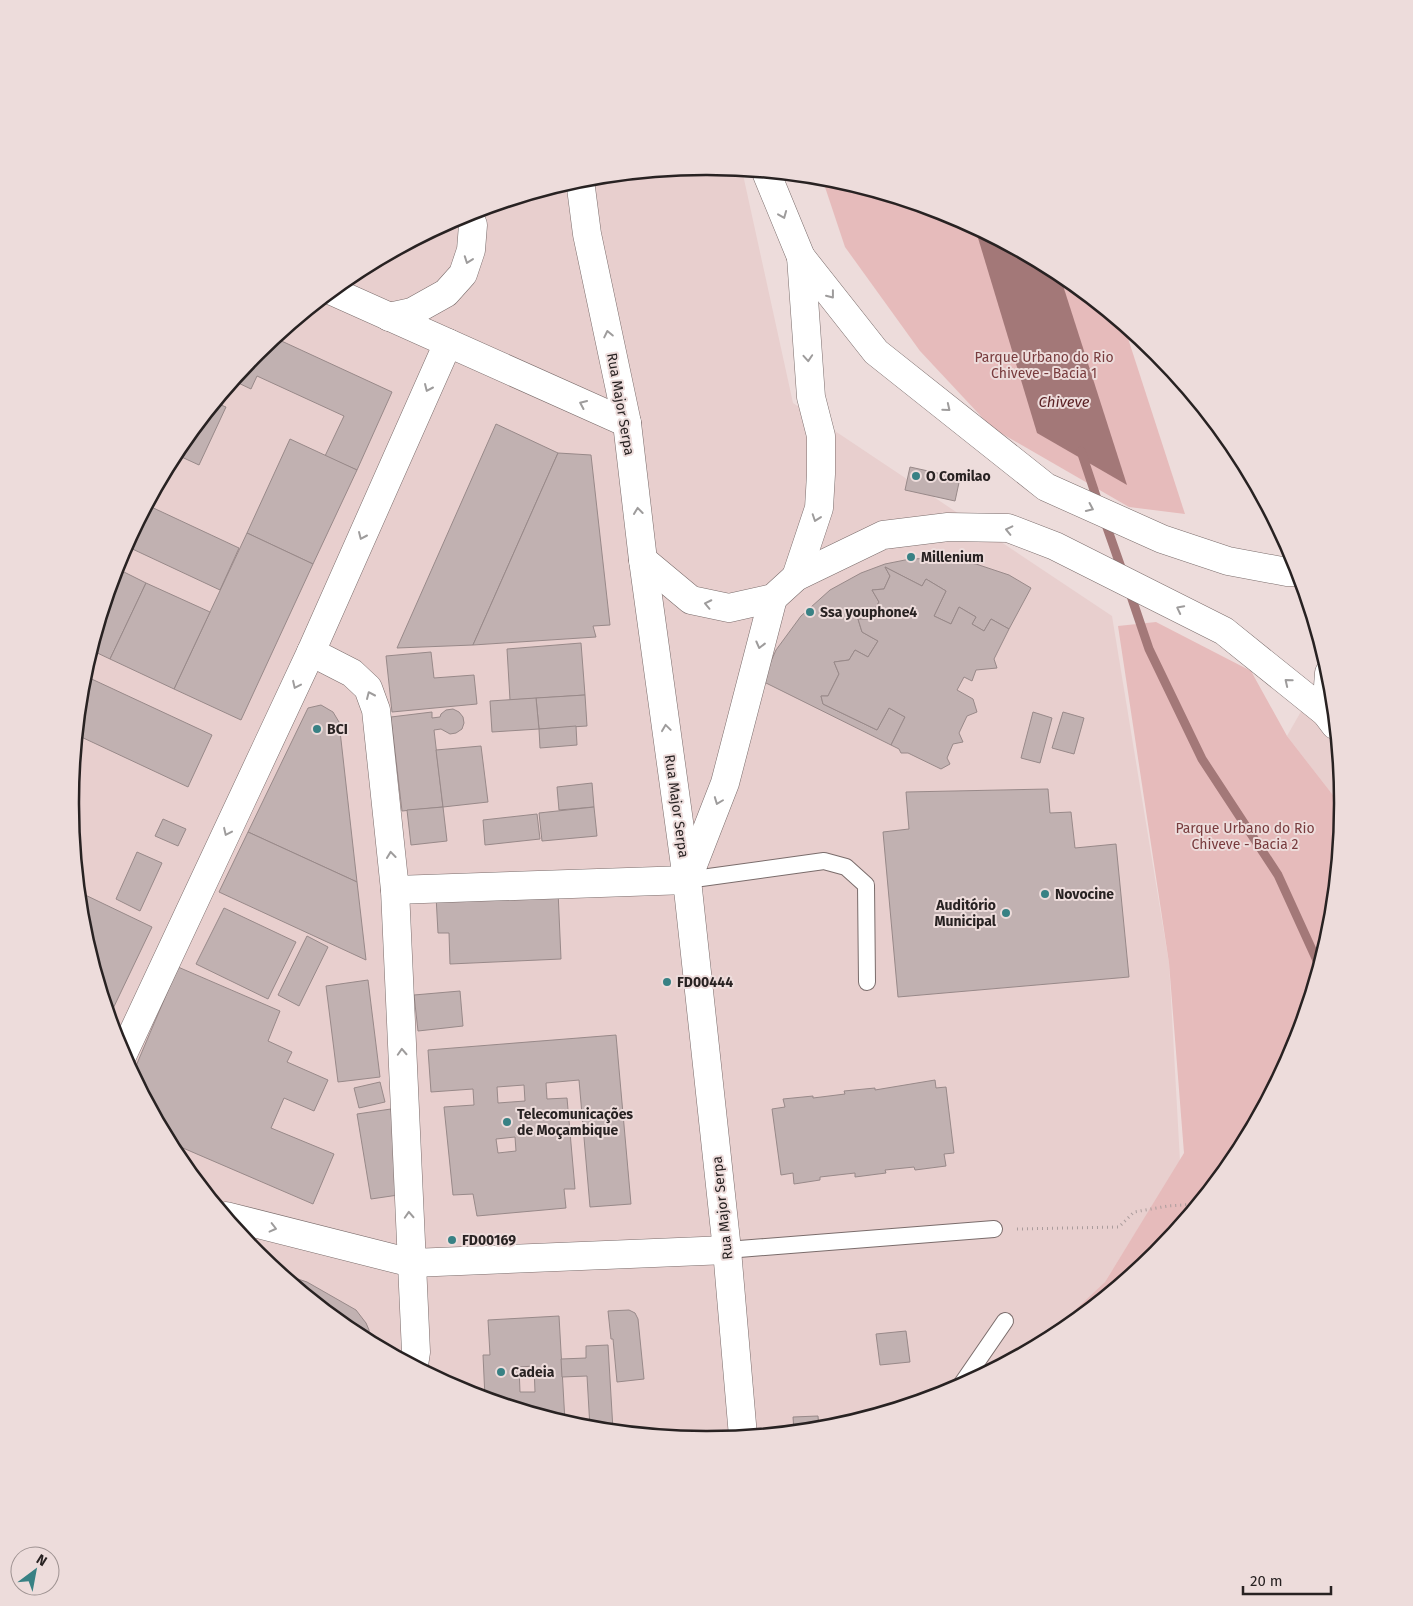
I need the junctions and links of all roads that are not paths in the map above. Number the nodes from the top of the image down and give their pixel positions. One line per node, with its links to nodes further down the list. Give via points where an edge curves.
1 (769, 179): 4 (street, one-way to 4)
2 (581, 188): 8 (street, Rua Major Serpa, one-way to 2, via 587,234)
3 (471, 221): 6 (street, one-way to 6, via 472,250 463,274 446,293 412,312)
4 (801, 257): 10 (street, one-way to 10, via 876,352 1046,487 1162,539 1228,561); 11 (street, one-way to 11, via 811,397 821,436 821,474 819,508)
5 (339, 294): 6 (street)
6 (389, 317): 7 (street)
7 (448, 343): 8 (street, one-way to 7); 13 (street, one-way to 13)
8 (627, 423): 9 (street, Rua Major Serpa, one-way to 8)
9 (643, 560): 12 (street, one-way to 9, via 729,608 691,600); 15 (street, Rua Major Serpa, one-way to 9)
10 (1288, 568)
11 (796, 577): 12 (street); 14 (street, one-way to 11, via 1224,631 1055,546 1008,528 948,527 883,535)
12 (773, 598): 15 (street, one-way to 15, via 725,783)
13 (311, 652): 16 (street, one-way to 13, via 376,710 368,688 352,673); 18 (street, one-way to 18)
14 (1328, 717)
15 (687, 880): 16 (street); 17 (lane, via 824,861 846,867 866,885); 21 (street, Rua Major Serpa)
16 (394, 890): 22 (street, one-way to 16)
17 (867, 982)
18 (127, 1043)
19 (237, 1219): 22 (street, one-way to 22)
20 (994, 1229): 21 (lane)
21 (726, 1250): 22 (street); 26 (street, Rua Major Serpa)
22 (412, 1263): 24 (street)
23 (1005, 1321): 25 (lane)
24 (415, 1359)
25 (969, 1373)
26 (741, 1429)

